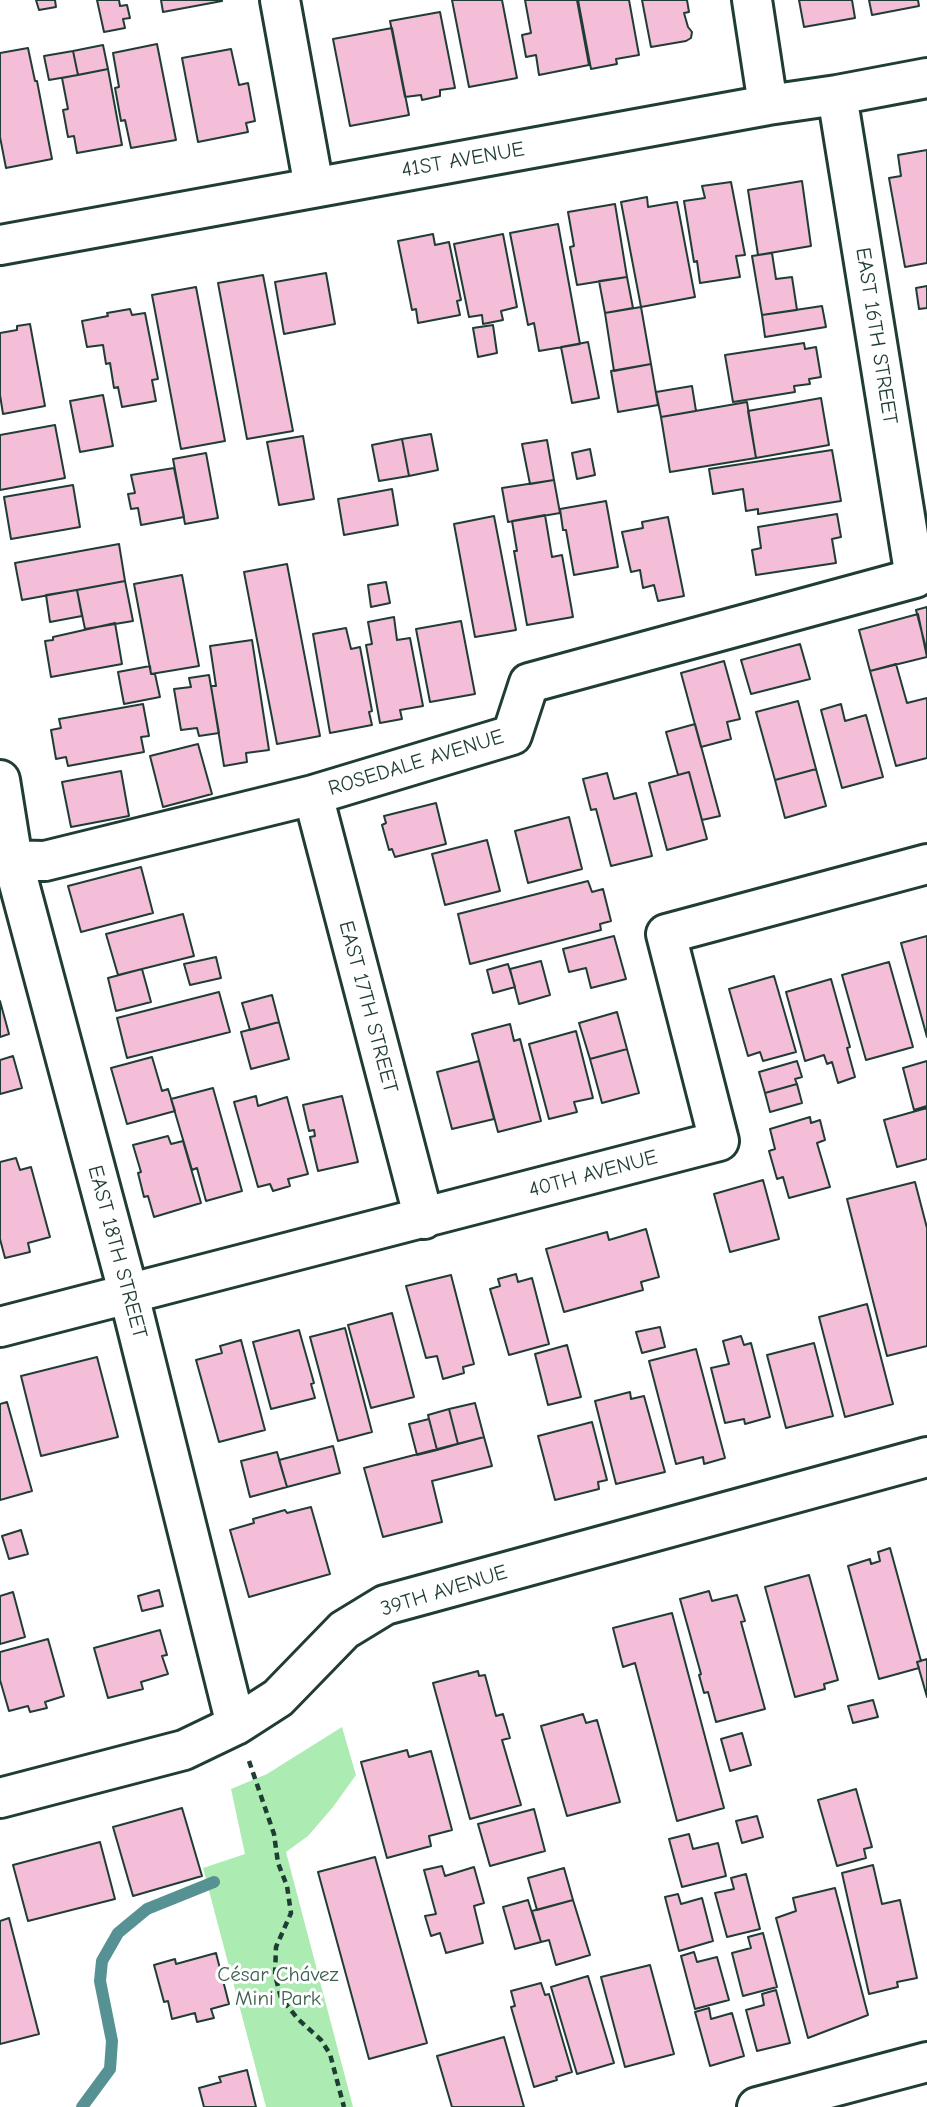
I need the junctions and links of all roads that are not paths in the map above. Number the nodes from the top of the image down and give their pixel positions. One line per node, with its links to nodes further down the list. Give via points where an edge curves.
1 (280, 0): 6 (street)
2 (752, 0): 5 (street)
3 (927, 78): 4 (street, 41ST AVENUE)
4 (837, 95): 5 (street, 41ST AVENUE); 8 (street, EAST 16TH STREET)
5 (768, 105): 6 (street, 41ST AVENUE)
6 (313, 187): 7 (street, 41ST AVENUE)
7 (0, 245)
8 (915, 578): 10 (street, ROSEDALE AVENUE, via 529,683 512,735)
9 (0, 780): 11 (street, EAST 18TH STREET)
10 (313, 795): 11 (street, ROSEDALE AVENUE, via 45,862); 13 (street, EAST 17TH STREET)
11 (7, 860): 14 (street, EAST 18TH STREET)
12 (927, 864): 13 (street, 40TH AVENUE, via 666,934 719,1140)
13 (424, 1219): 14 (street, 40TH AVENUE)
14 (129, 1295): 15 (street, 40TH AVENUE); 17 (street, EAST 18TH STREET)
15 (0, 1327)
16 (927, 1457): 17 (street, 39TH AVENUE, via 385,1605 344,1630 278,1698)
17 (236, 1725): 18 (street, 39TH AVENUE, via 184,1750)
18 (0, 1798)
19 (927, 2062): 20 (street)
20 (757, 2107)

